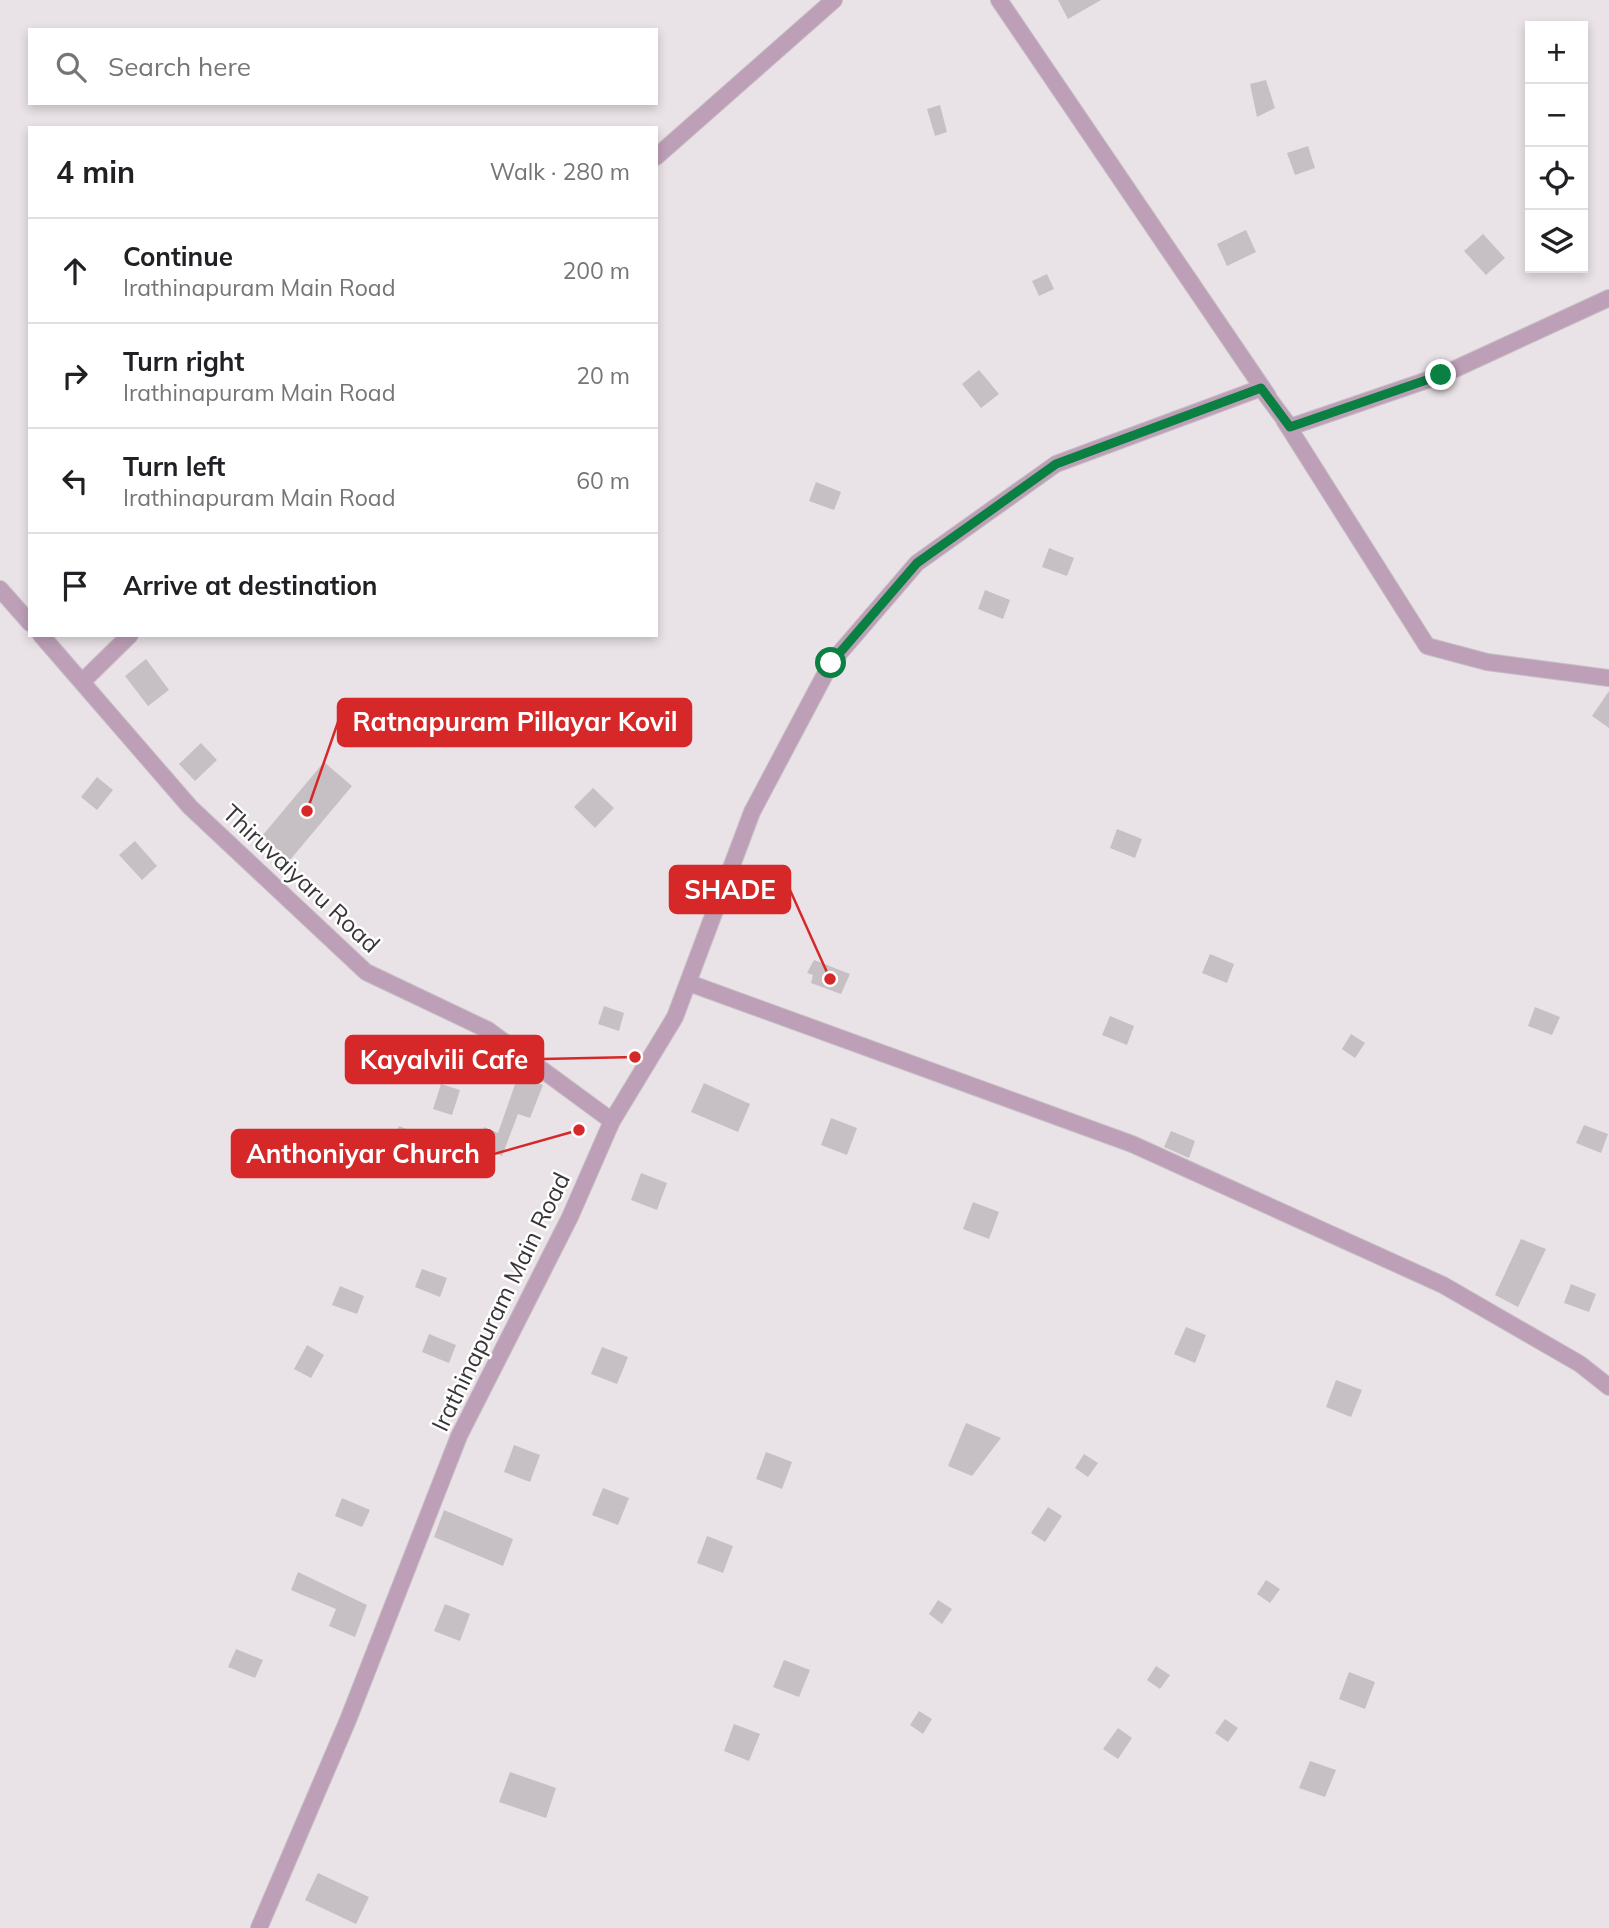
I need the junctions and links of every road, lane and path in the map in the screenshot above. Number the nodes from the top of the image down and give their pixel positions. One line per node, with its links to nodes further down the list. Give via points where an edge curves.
1 (834, 0): 3 (street)
2 (999, 0): 5 (street)
3 (658, 155)
4 (1609, 298): 5 (street, Irathinapuram Main Road, via 1441,375 1290,427)
5 (1279, 411): 10 (street, via 1427,646 1487,663); 12 (street, Irathinapuram Main Road, via 1261,388 1056,464 917,563 825,675 752,812)
6 (0, 589): 7 (street)
7 (28, 621)
8 (43, 637): 11 (street, Thiruvaiyaru Road)
9 (129, 637): 11 (street)
10 (1609, 678)
11 (82, 682): 13 (street, Thiruvaiyaru Road, via 190,807 366,972 488,1030)
12 (689, 983): 13 (street, Irathinapuram Main Road, via 675,1017); 14 (street, via 1132,1144 1443,1285 1580,1364)
13 (612, 1121): 15 (street, Irathinapuram Main Road, via 570,1217 459,1436 348,1720)
14 (1609, 1387)
15 (260, 1928)

